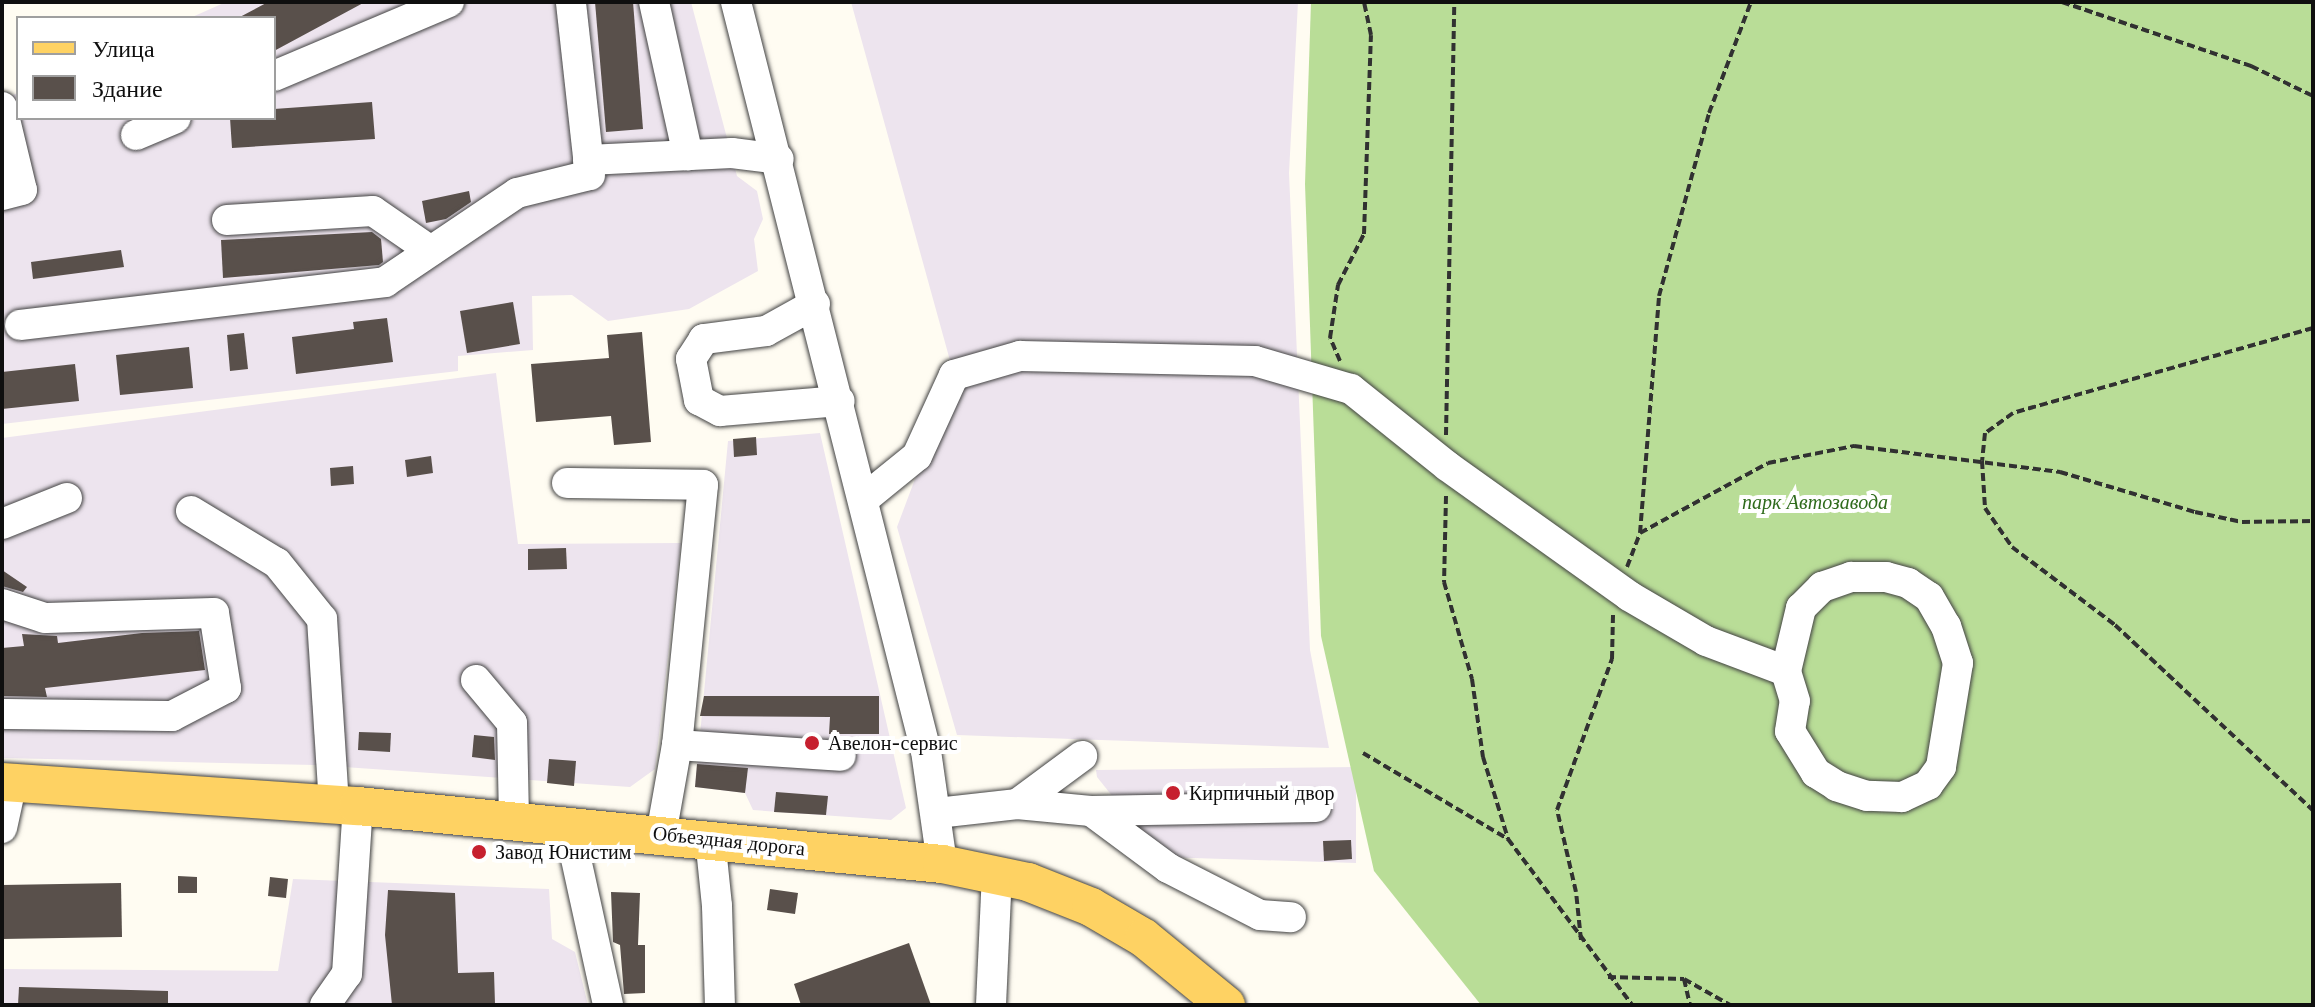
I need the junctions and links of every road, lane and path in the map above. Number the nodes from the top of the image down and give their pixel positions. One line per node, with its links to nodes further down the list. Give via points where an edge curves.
1 (449, 2): 9 (street)
2 (571, 2): 16 (street)
3 (654, 2): 14 (street)
4 (736, 2): 15 (street)
5 (1364, 2): 23 (path, via 1371,35 1364,234 1338,285 1330,338)
6 (1454, 2): 26 (path, via 1444,395)
7 (1751, 2): 33 (path, via 1709,113 1659,296)
8 (2062, 2): 10 (path, via 2251,66)
9 (276, 75)
10 (2313, 96)
11 (2, 107): 17 (street, via 22,190)
12 (171, 120): 13 (street)
13 (136, 135)
14 (688, 155): 15 (street); 16 (street)
15 (779, 159): 20 (street)
16 (588, 160): 19 (street, via 590,175 517,193)
17 (2, 195)
18 (227, 220): 19 (street, via 373,211)
19 (431, 251): 21 (street, via 385,282)
20 (815, 304): 24 (street); 24 (street, via 766,331 704,339 691,359 699,400 720,411)
21 (20, 325)
22 (2313, 328): 25 (path, via 2013,413 1985,433)
23 (1351, 389): 26 (street); 29 (street, via 1255,361 1020,356 954,375 917,456)
24 (840, 401): 29 (street)
25 (1982, 461): 31 (path, via 2060,472 2242,522); 33 (path, via 1854,446 1768,463); 47 (path, via 1985,508 2012,547 2115,625)
26 (1447, 466): 34 (street); 55 (path, via 1444,582 1472,679 1483,757)
27 (567, 483): 39 (street, via 703,485)
28 (67, 498): 32 (street)
29 (864, 499): 49 (street)
30 (191, 511): 45 (street, via 277,563 322,619)
31 (2313, 521)
32 (2, 524)
33 (1640, 533): 34 (path, via 1626,567)
34 (1613, 582): 36 (street, via 1706,641); 59 (path, via 1612,659 1557,810)
35 (2, 604): 38 (street, via 45,618 214,613 226,688 172,716)
36 (1786, 671): 36 (street, via 1801,608 1822,587 1851,577 1908,583 1929,597 1958,663 1941,767 1928,785 1902,797 1867,796 1816,773 1790,731 1795,701)
37 (476, 680): 50 (street, via 512,723)
38 (2, 714)
39 (677, 745): 41 (street); 53 (street)
40 (1363, 753): 55 (path)
41 (841, 756)
42 (1082, 756): 44 (street)
43 (7, 782): 45 (main road, Объездная дорога); 52 (street)
44 (1017, 804): 48 (street); 49 (street)
45 (346, 805): 50 (main road, Объездная дорога); 62 (street, via 347,974)
46 (1316, 807): 48 (street)
47 (2313, 810)
48 (1091, 811): 58 (street, via 1168,868 1260,915)
49 (937, 813): 56 (street)
50 (514, 821): 51 (main road, Объездная дорога)
51 (569, 827): 53 (main road, Объездная дорога); 63 (street)
52 (2, 828)
53 (661, 835): 54 (main road, Объездная дорога)
54 (710, 838): 56 (main road, Объездная дорога); 64 (street)
55 (1508, 839): 59 (path)
56 (942, 864): 57 (main road, Объездная дорога)
57 (997, 874): 65 (street); 66 (main road, Объездная дорога, via 1091,907 1144,938)
58 (1291, 917)
59 (1581, 940): 60 (path)
60 (1608, 977): 61 (path); 67 (path)
61 (1684, 979): 68 (path); 69 (path)
62 (325, 1005)
63 (608, 1005)
64 (720, 1005)
65 (991, 1005)
66 (1226, 1005)
67 (1632, 1005)
68 (1690, 1005)
69 (1730, 1005)

